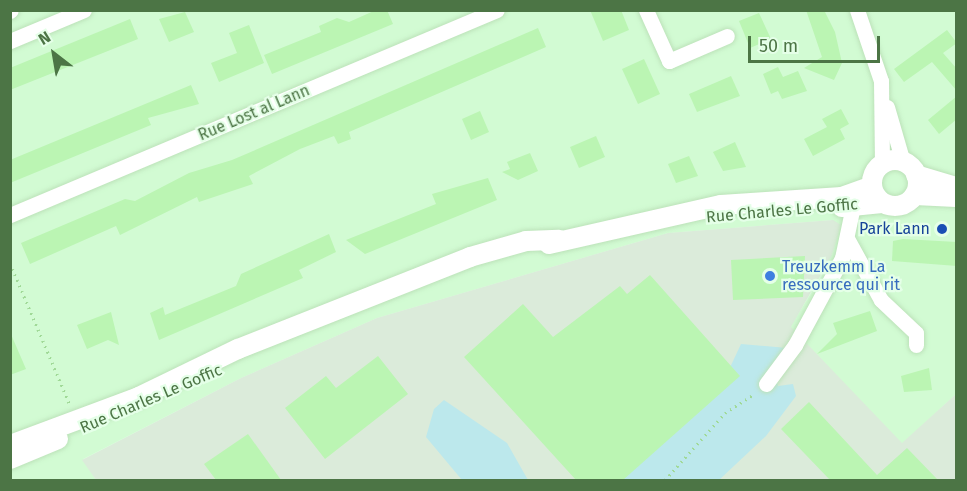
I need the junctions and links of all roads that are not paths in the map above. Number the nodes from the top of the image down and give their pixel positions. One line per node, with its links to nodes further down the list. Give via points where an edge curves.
1 (84, 10): 6 (street)
2 (497, 10): 15 (street, Rue Lost al Lann)
3 (646, 10): 5 (street, via 669,61)
4 (857, 10): 7 (street, via 876,57)
5 (728, 36)
6 (10, 41)
7 (883, 95): 8 (street); 9 (street)
8 (882, 164): 9 (street); 11 (street)
9 (909, 168): 10 (street); 12 (street)
10 (957, 187)
11 (877, 194): 12 (street, via 902,205); 14 (street, Rue Charles Le Goffic); 16 (street, Rue Charles Le Goffic, via 721,205)
12 (915, 195): 13 (street)
13 (957, 197)
14 (853, 206): 16 (street, Rue Charles Le Goffic); 17 (street)
15 (10, 215)
16 (681, 216): 18 (street, Rue Charles Le Goffic, via 559,240 492,262 442,270)
17 (848, 240): 19 (street, via 881,300 916,333); 20 (street, via 804,330)
18 (288, 332): 21 (street, Rue Charles Le Goffic, via 198,366 77,422); 22 (street, Rue Charles Le Goffic, via 250,357)
19 (916, 345)
20 (766, 384)
21 (10, 445)
22 (10, 459)

